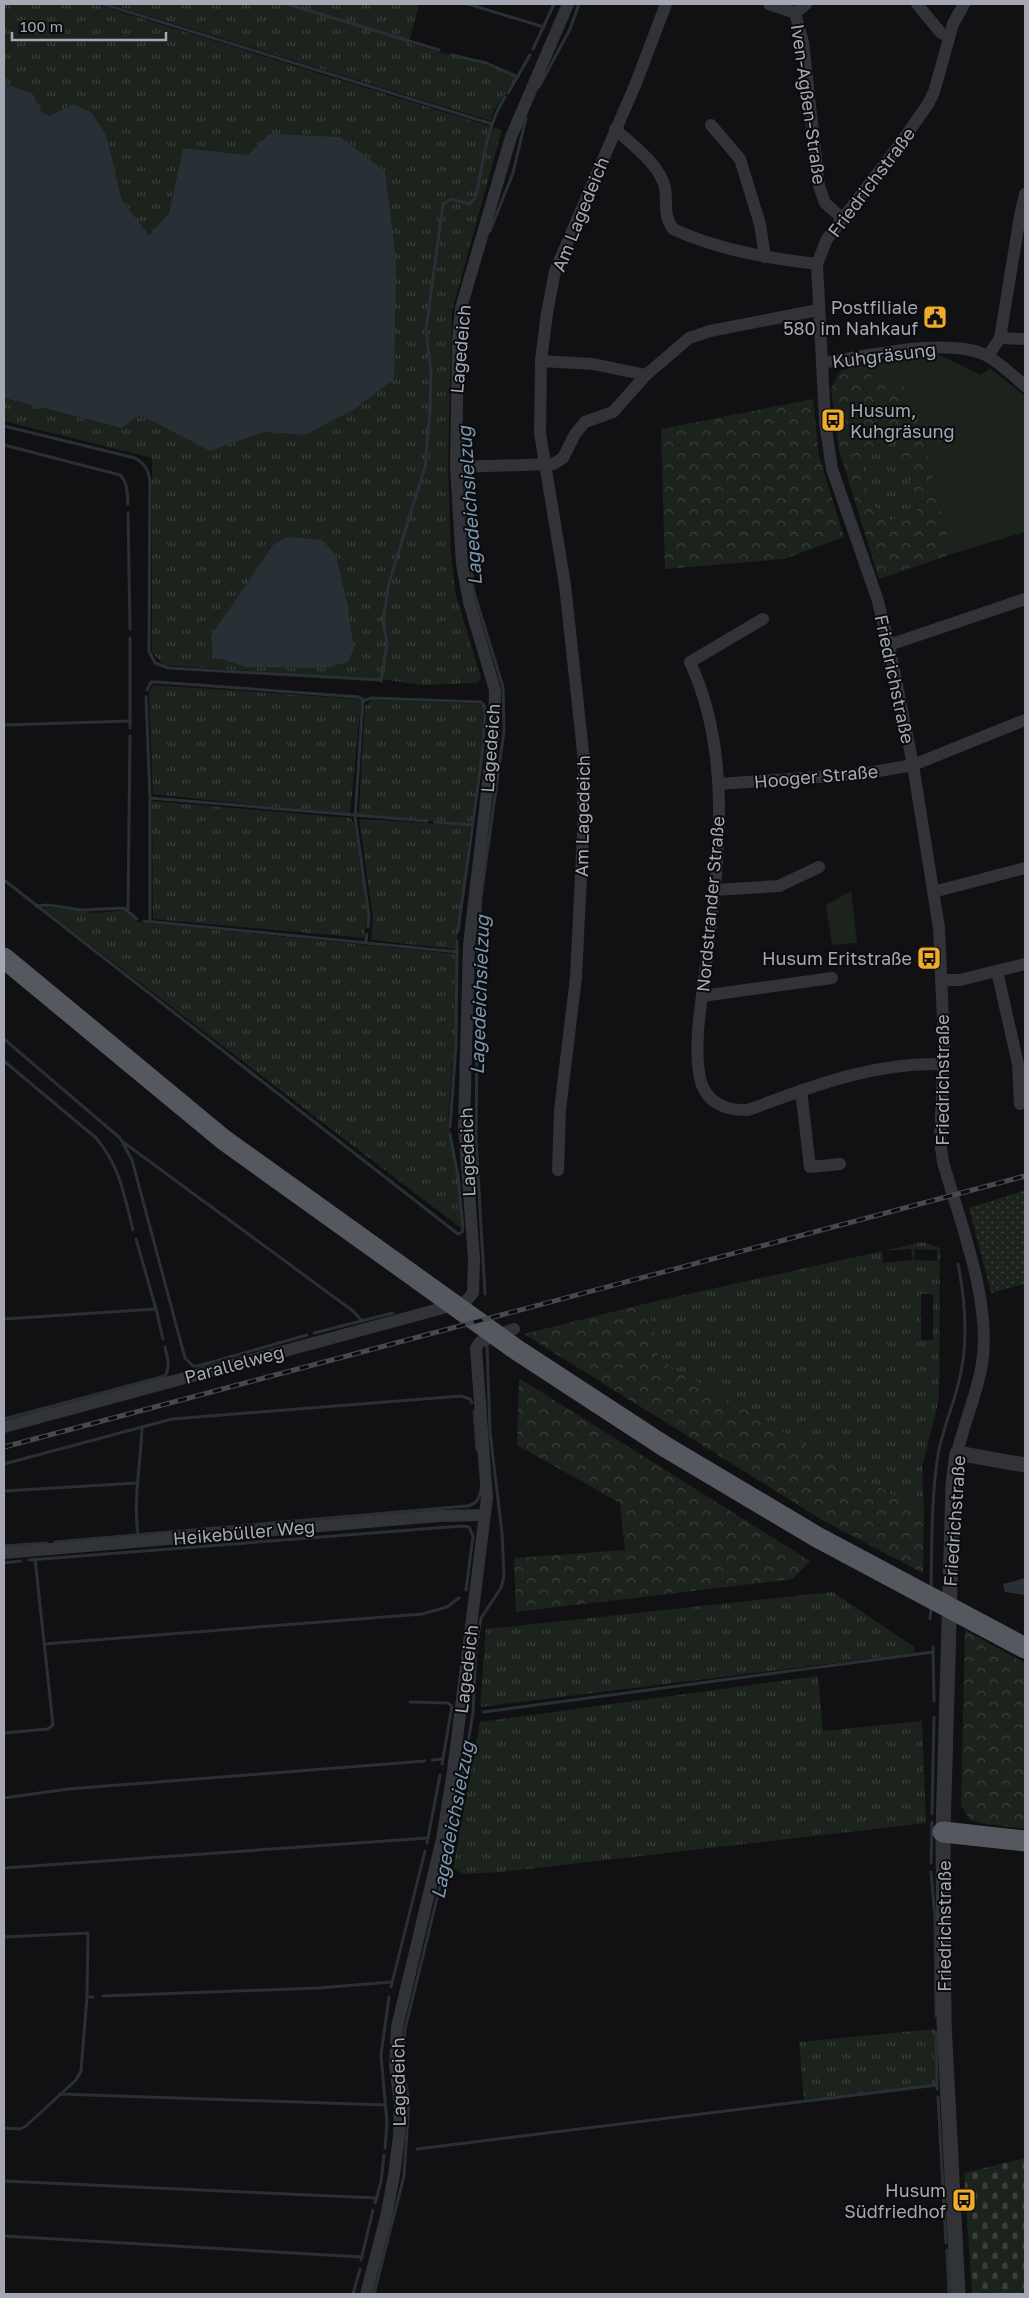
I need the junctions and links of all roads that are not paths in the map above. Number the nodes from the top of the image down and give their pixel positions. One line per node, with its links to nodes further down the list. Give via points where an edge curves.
1 (568, 4): 25 (street, Lagedeich, via 511,137 460,308)
2 (666, 4): 10 (street, Am Lagedeich)
3 (769, 4): 7 (street, Iven-Agßen-Straße)
4 (806, 4): 7 (street, Iven-Agßen-Straße)
5 (917, 4): 8 (street)
6 (964, 4): 8 (street, Friedrichstraße)
7 (795, 13): 13 (street, Iven-Agßen-Straße, via 803,42 819,186 825,203)
8 (949, 38): 13 (street, Friedrichstraße, via 928,104)
9 (711, 125): 14 (street, via 744,168 760,224)
10 (615, 129): 14 (street, via 662,177 666,190 664,210 673,229 693,239); 20 (street, Am Lagedeich, via 555,271)
11 (1025, 194): 12 (street)
12 (1022, 216): 17 (street)
13 (842, 218): 15 (street, Friedrichstraße, via 827,239)
14 (765, 257): 15 (street)
15 (817, 264): 16 (street, Friedrichstraße)
16 (818, 310): 21 (street, Friedrichstraße); 22 (street, via 689,338)
17 (1000, 338): 18 (street); 19 (street)
18 (1025, 338)
19 (988, 356): 21 (street, Kuhgräsung, via 956,347 903,350); 23 (street, Kuhgräsung)
20 (541, 361): 22 (street, via 593,364); 24 (street, Am Lagedeich, via 540,433)
21 (822, 364): 28 (street, Friedrichstraße, via 825,422 832,469 874,590)
22 (646, 376): 24 (street, via 613,412 586,422 575,434 563,458)
23 (1025, 386)
24 (544, 465): 25 (street); 46 (street, Am Lagedeich, via 565,585 584,761 576,977 560,1110)
25 (456, 467): 47 (street, Lagedeich, via 462,564 469,602 495,690 494,732 469,944 464,1126 474,1281 473,1293)
26 (1025, 599): 28 (street)
27 (764, 619): 31 (street, Nordstrander Straße, via 690,662 707,708)
28 (889, 645): 30 (street, Friedrichstraße)
29 (1025, 720): 30 (street, Hooger Straße)
30 (913, 765): 31 (street, Hooger Straße, via 861,774); 35 (street, Friedrichstraße)
31 (718, 784): 34 (street, Nordstrander Straße, via 719,839)
32 (820, 867): 34 (street, via 780,886)
33 (1025, 868): 35 (street)
34 (715, 890): 41 (street, Nordstrander Straße)
35 (933, 892): 40 (street, Friedrichstraße)
36 (4, 958): 48 (highway, via 224,1140 434,1292)
37 (1025, 964): 38 (street)
38 (996, 971): 40 (street, via 960,980); 44 (street, via 1018,1064)
39 (832, 978): 41 (street)
40 (941, 980): 42 (street, Friedrichstraße)
41 (702, 996): 43 (street, Nordstrander Straße, via 698,1058 700,1080 708,1096 720,1106 734,1111 748,1110)
42 (943, 1064): 43 (street, via 921,1063 872,1069); 50 (street, Friedrichstraße, via 940,1114 944,1162 979,1292 984,1340 982,1365)
43 (801, 1090): 45 (street, via 810,1168)
44 (1020, 1104)
45 (840, 1164)
46 (558, 1170)
47 (465, 1302): 49 (street, Parallelweg)
48 (515, 1339): 52 (street, Lagedeich, via 493,1336 480,1342 476,1348 486,1484); 54 (highway, via 690,1461 817,1537)
49 (4, 1427)
50 (958, 1453): 51 (street); 55 (street, Friedrichstraße, via 953,1495)
51 (1025, 1465)
52 (484, 1515): 53 (street, Heikebüller Weg, via 438,1516); 57 (street, Lagedeich, via 442,1839 397,2028 395,2065 400,2105 394,2175)
53 (4, 1552)
54 (1025, 1648)
55 (943, 1832): 56 (highway); 58 (street, Friedrichstraße, via 944,2022)
56 (1025, 1841)
57 (366, 2294)
58 (958, 2294)

